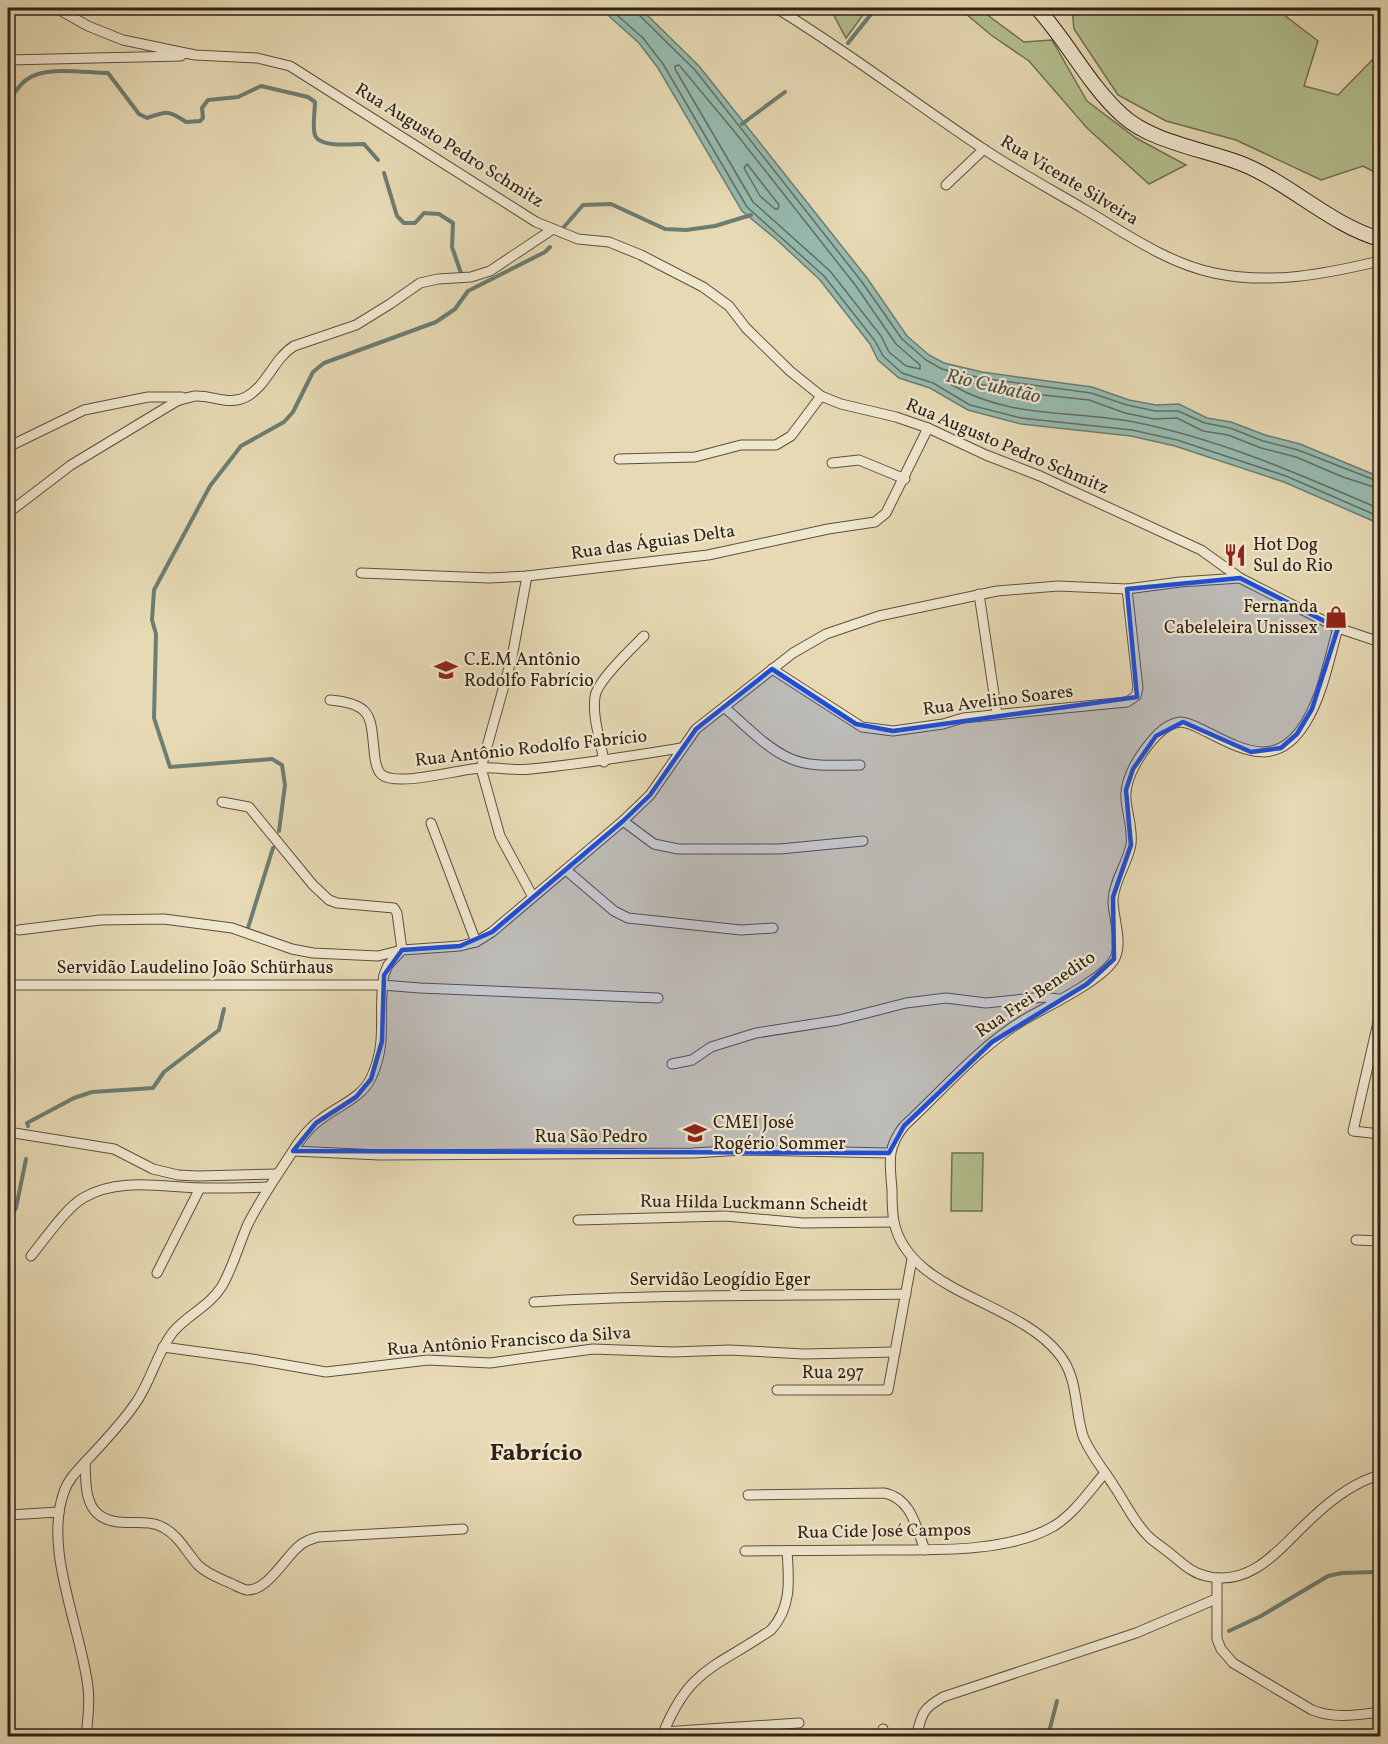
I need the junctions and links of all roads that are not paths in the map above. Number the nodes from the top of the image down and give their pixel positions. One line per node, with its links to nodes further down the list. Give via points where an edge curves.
1 (56, 8): 4 (street, Rua Augusto Pedro Schmitz, via 123,40)
2 (1037, 8): 9 (main road, via 1123,117 1168,140 1242,164 1359,232)
3 (781, 9): 6 (street, Rua Vicente Silveira)
4 (195, 55): 5 (street); 8 (street, Rua Augusto Pedro Schmitz, via 257,58 290,66 515,210)
5 (8, 60)
6 (984, 149): 7 (street); 10 (street, Rua Vicente Silveira, via 1141,243 1205,271 1293,278)
7 (946, 185)
8 (553, 229): 11 (street, Rua Augusto Pedro Schmitz, via 578,239 609,242 703,287 729,306 746,328); 12 (street, via 490,272 420,283 356,325 294,346 246,397 232,401)
9 (1380, 238)
10 (1380, 261)
11 (821, 396): 13 (street, Rua Augusto Pedro Schmitz); 15 (street, via 788,438 776,445 741,444 695,457)
12 (187, 398): 14 (street, via 148,397 84,410); 18 (street, via 100,447)
13 (928, 428): 17 (street, Rua das Águias Delta); 21 (street, Rua Augusto Pedro Schmitz, via 1201,550)
14 (8, 447)
15 (619, 459)
16 (832, 463): 17 (street, via 859,460)
17 (905, 479): 20 (street, Rua das Águias Delta, via 886,513 875,522 708,555)
18 (8, 513)
19 (361, 573): 20 (street, Rua das Águias Delta)
20 (527, 576): 34 (street, via 512,657)
21 (1240, 578): 22 (street); 24 (street, Rua Augusto Pedro Schmitz)
22 (1127, 589): 23 (street, via 1042,586); 30 (street, Rua Avelino Soares, via 1138,688 1134,699)
23 (979, 594): 27 (street, via 860,621 817,638); 30 (street)
24 (1338, 628): 26 (street, Rua Augusto Pedro Schmitz); 48 (street, Rua Frei Benedito, via 1312,710 1297,734 1281,748 1251,752 1183,722 1169,725 1156,736 1133,769 1126,790 1131,844 1113,897 1117,942 1114,959 1087,984)
25 (644, 636): 32 (street, via 605,677 594,695)
26 (1380, 642)
27 (772, 669): 29 (street); 30 (street, Rua Avelino Soares, via 856,724 881,731)
28 (330, 700): 34 (street, Rua Antônio Rodolfo Fabrício, via 362,707 370,720 376,764 380,774 390,779)
29 (726, 708): 31 (street, via 696,729); 33 (street, via 789,758 819,765)
30 (997, 714)
31 (681, 748): 32 (street, Rua Antônio Rodolfo Fabrício); 36 (street, via 650,795)
32 (604, 762): 34 (street, Rua Antônio Rodolfo Fabrício, via 530,770)
33 (860, 765)
34 (481, 768): 40 (street, via 500,836)
35 (222, 802): 44 (street, via 249,807 329,900 394,908)
36 (623, 821): 38 (street, via 654,844 678,849 780,849); 39 (street)
37 (431, 823): 43 (street)
38 (863, 841)
39 (566, 870): 40 (street); 41 (street, via 614,911 628,918 741,930)
40 (533, 897): 43 (street)
41 (773, 928)
42 (19, 930): 44 (street, via 100,920 164,919 232,928 312,953 378,956)
43 (476, 942): 44 (street)
44 (402, 950): 46 (street, via 387,967)
45 (8, 985): 46 (street, Servidão Laudelino João Schürhaus)
46 (382, 985): 47 (street, Servidão Laudelino João Schürhaus); 53 (street, via 382,1041 371,1079 356,1097 316,1123)
47 (658, 998)
48 (1058, 999): 50 (street, via 986,1003 946,998 906,1003 839,1020 756,1033 711,1047 692,1060); 54 (street, Rua Frei Benedito, via 992,1042 904,1126)
49 (1380, 1014): 52 (street, via 1353,1131)
50 (672, 1064)
51 (8, 1132): 55 (street, via 114,1149 153,1169 178,1175)
52 (1380, 1134)
53 (293, 1151): 54 (street, Rua São Pedro, via 380,1155 744,1150); 55 (street)
54 (889, 1153): 59 (street)
55 (277, 1174): 56 (street)
56 (269, 1187): 57 (street); 67 (street, via 220,1289 178,1326)
57 (200, 1188): 62 (street, via 131,1184 84,1197 69,1209); 64 (street)
58 (578, 1220): 59 (street, Rua Hilda Luckmann Scheidt, via 724,1216 803,1223)
59 (894, 1222): 63 (street)
60 (1356, 1240): 61 (street)
61 (1380, 1241)
62 (31, 1256)
63 (912, 1259): 65 (street); 71 (street, via 929,1273 1032,1329 1053,1347 1070,1372 1085,1439)
64 (157, 1273)
65 (906, 1294): 66 (street, Servidão Leogídio Eger, via 624,1296); 68 (street)
66 (534, 1302)
67 (163, 1347): 68 (street, Rua Antônio Francisco da Silva, via 326,1372 428,1360 490,1363 593,1349); 70 (street, via 135,1404)
68 (895, 1352): 69 (street, Rua 297, via 888,1390)
69 (777, 1390)
70 (85, 1462): 74 (street, via 67,1485); 76 (street, via 87,1494 99,1515 165,1528 199,1566 246,1590 268,1580 297,1547 318,1536)
71 (1105, 1473): 77 (street, Rua Cide José Campos, via 1073,1510 1041,1532 984,1546); 80 (street, via 1150,1538 1195,1572)
72 (1380, 1475): 80 (street, via 1354,1485 1330,1502 1263,1565 1232,1578)
73 (748, 1495): 77 (street, via 896,1495 908,1509)
74 (59, 1512): 75 (street); 86 (street, via 63,1575 89,1689)
75 (8, 1515)
76 (463, 1529)
77 (925, 1550): 79 (street, Rua Cide José Campos)
78 (745, 1551): 79 (street, Rua Cide José Campos)
79 (787, 1551): 85 (street, via 788,1592 778,1622 702,1673 682,1695)
80 (1216, 1578): 81 (street)
81 (1216, 1599): 82 (street, via 1217,1639 1226,1656 1239,1668 1322,1713 1350,1716); 88 (street, via 1136,1633 943,1697 923,1712)
82 (1380, 1712)
83 (799, 1723): 84 (street)
84 (759, 1725): 85 (street); 87 (street)
85 (662, 1734)
86 (86, 1737)
87 (759, 1737)
88 (916, 1737)

